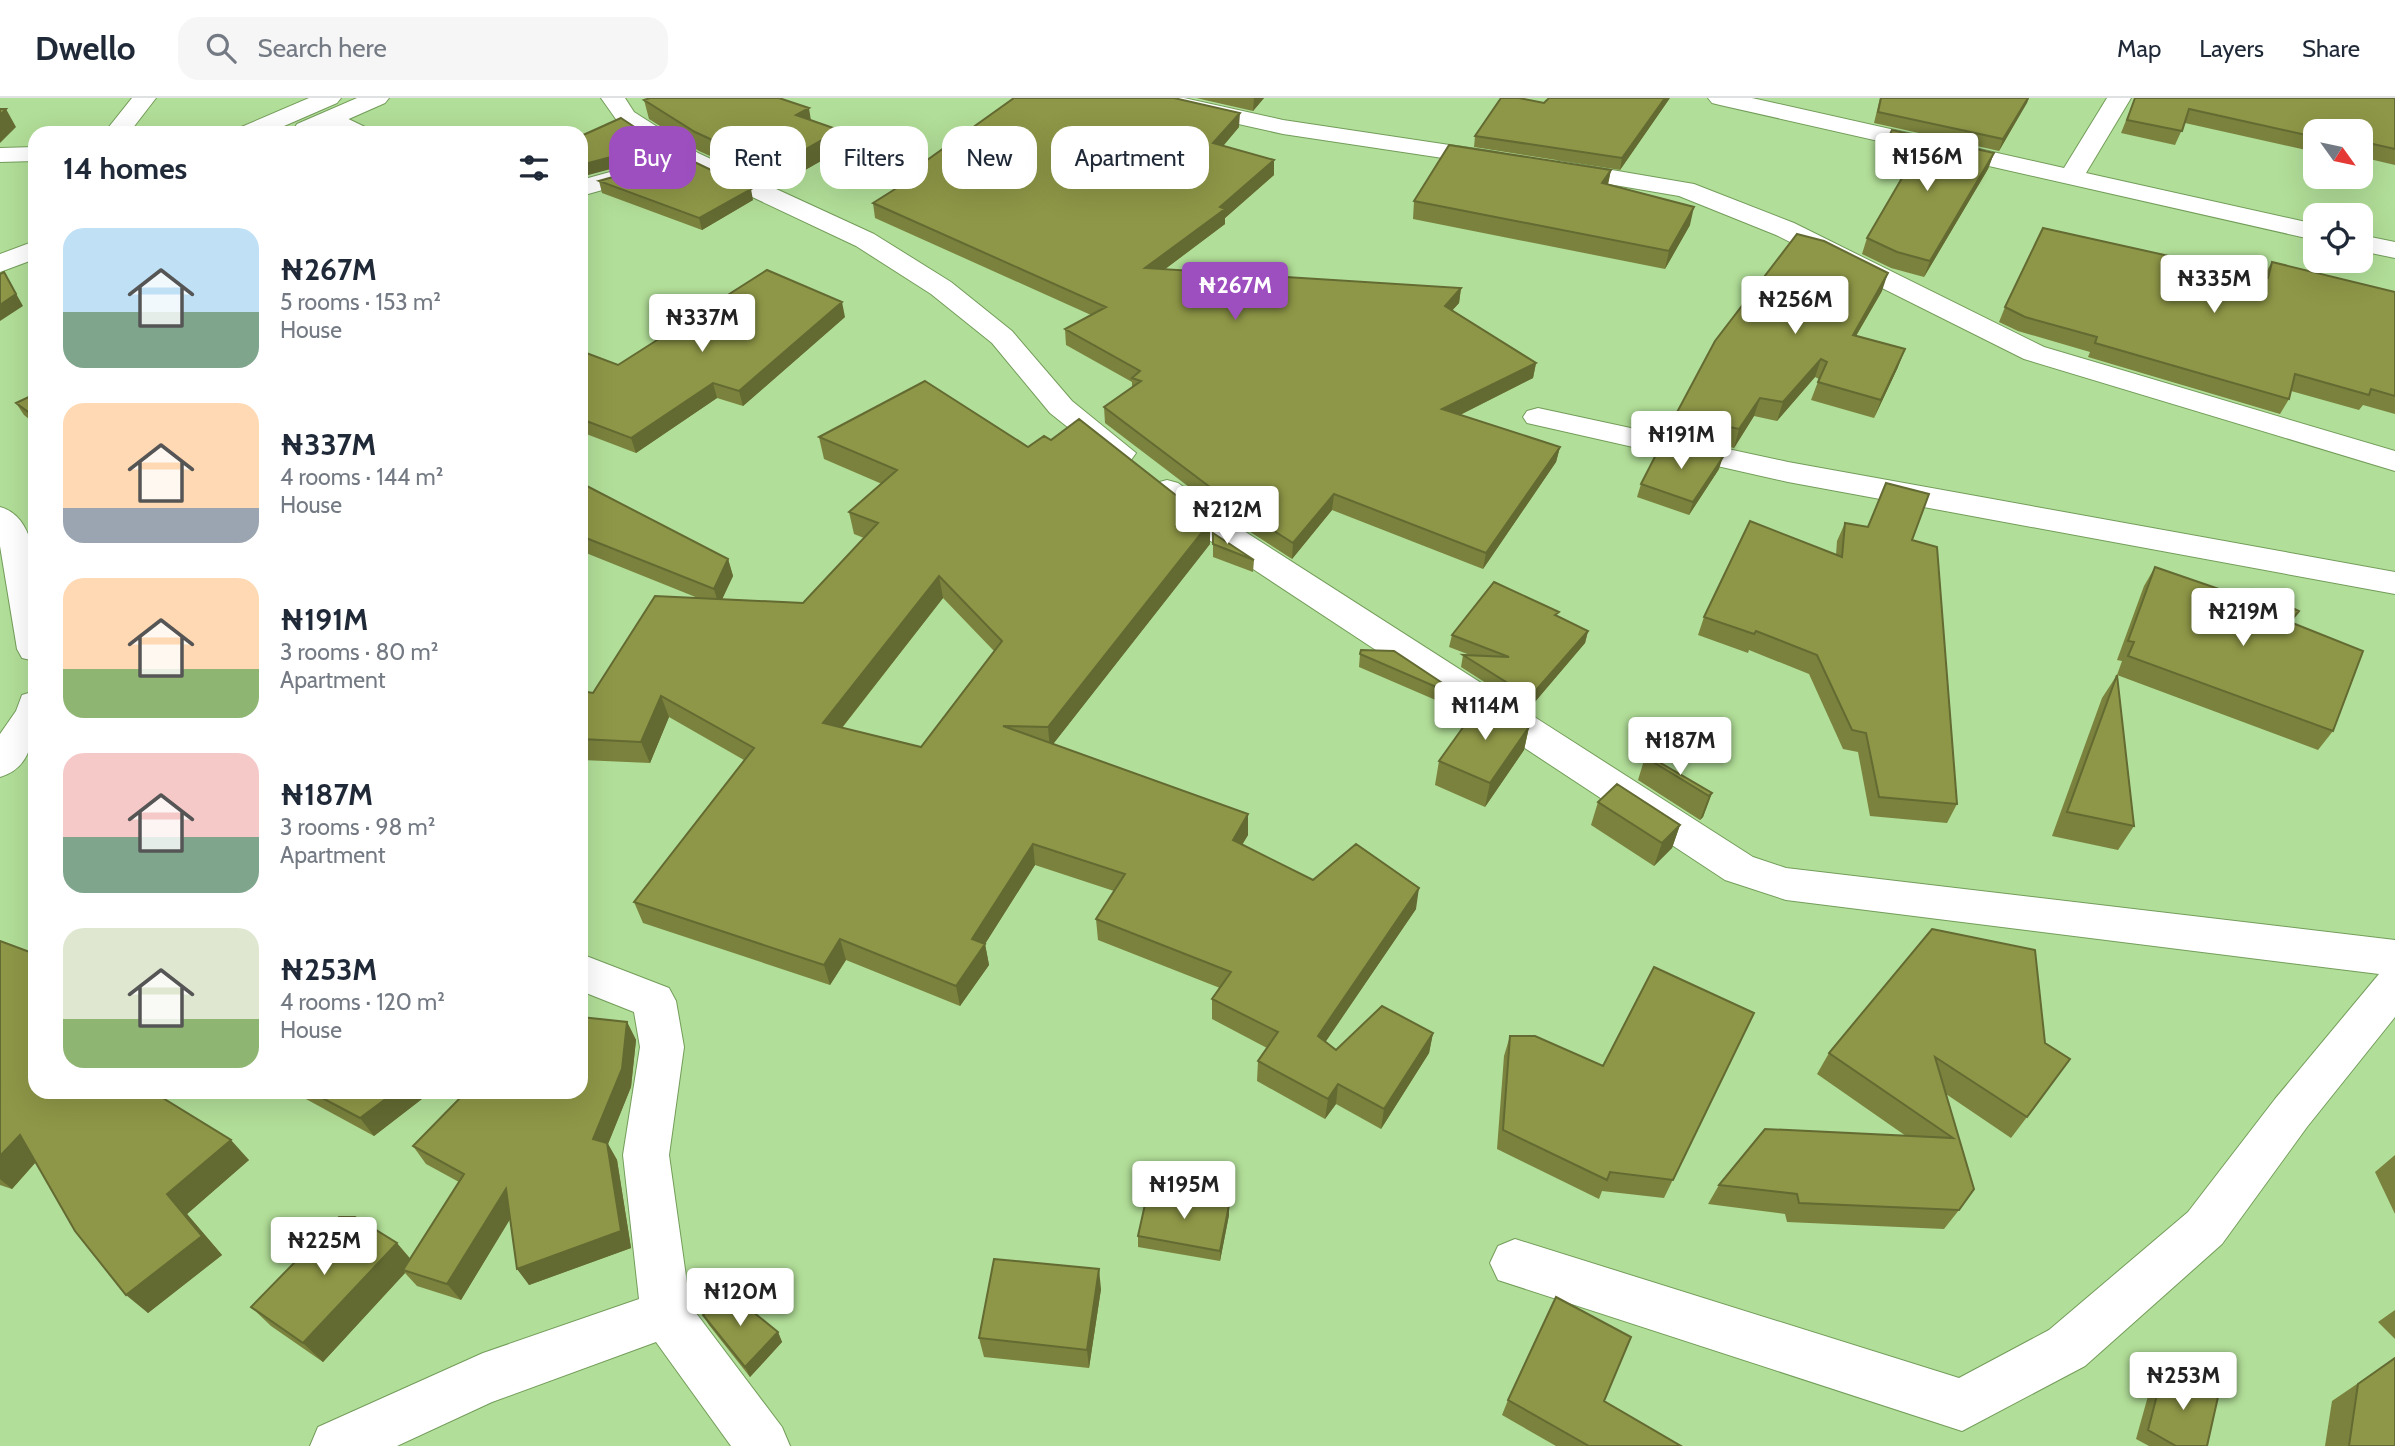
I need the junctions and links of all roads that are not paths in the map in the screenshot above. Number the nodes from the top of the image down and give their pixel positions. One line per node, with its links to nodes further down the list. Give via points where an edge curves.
1 (144, 98): 8 (street)
2 (377, 98): 7 (street)
3 (613, 98): 12 (street, via 626,117)
4 (1152, 98): 27 (street, via 1283,127 1685,189 1786,229 2034,353)
5 (1720, 98): 16 (street)
6 (2119, 98): 16 (street)
7 (331, 108): 9 (street); 10 (street); 11 (street)
8 (122, 126)
9 (271, 126)
10 (307, 126)
11 (350, 126)
12 (640, 126)
13 (28, 154): 14 (street)
14 (0, 155)
15 (696, 161): 33 (street, via 865,240 941,288 1002,337 1061,407 1221,532 1739,869 1786,884)
16 (2070, 178): 20 (street)
17 (609, 180): 18 (street)
18 (588, 186)
19 (28, 227): 21 (street)
20 (2303, 229)
21 (0, 239)
22 (2373, 245): 23 (street)
23 (2395, 250)
24 (28, 251): 25 (street)
25 (0, 264)
26 (1538, 417): 29 (street, via 1788,472)
27 (2395, 461)
28 (0, 517): 30 (street, via 15,536)
29 (2395, 583)
30 (28, 609)
31 (28, 721): 32 (street)
32 (0, 763)
33 (2395, 958)
34 (588, 975): 37 (street, via 654,1001 662,1047 646,1155)
35 (2395, 985): 36 (street, via 2205,1228 2067,1348 1962,1405)
36 (1515, 1263)
37 (666, 1314): 38 (street, via 483,1379); 39 (street)
38 (337, 1446)
39 (763, 1446)

